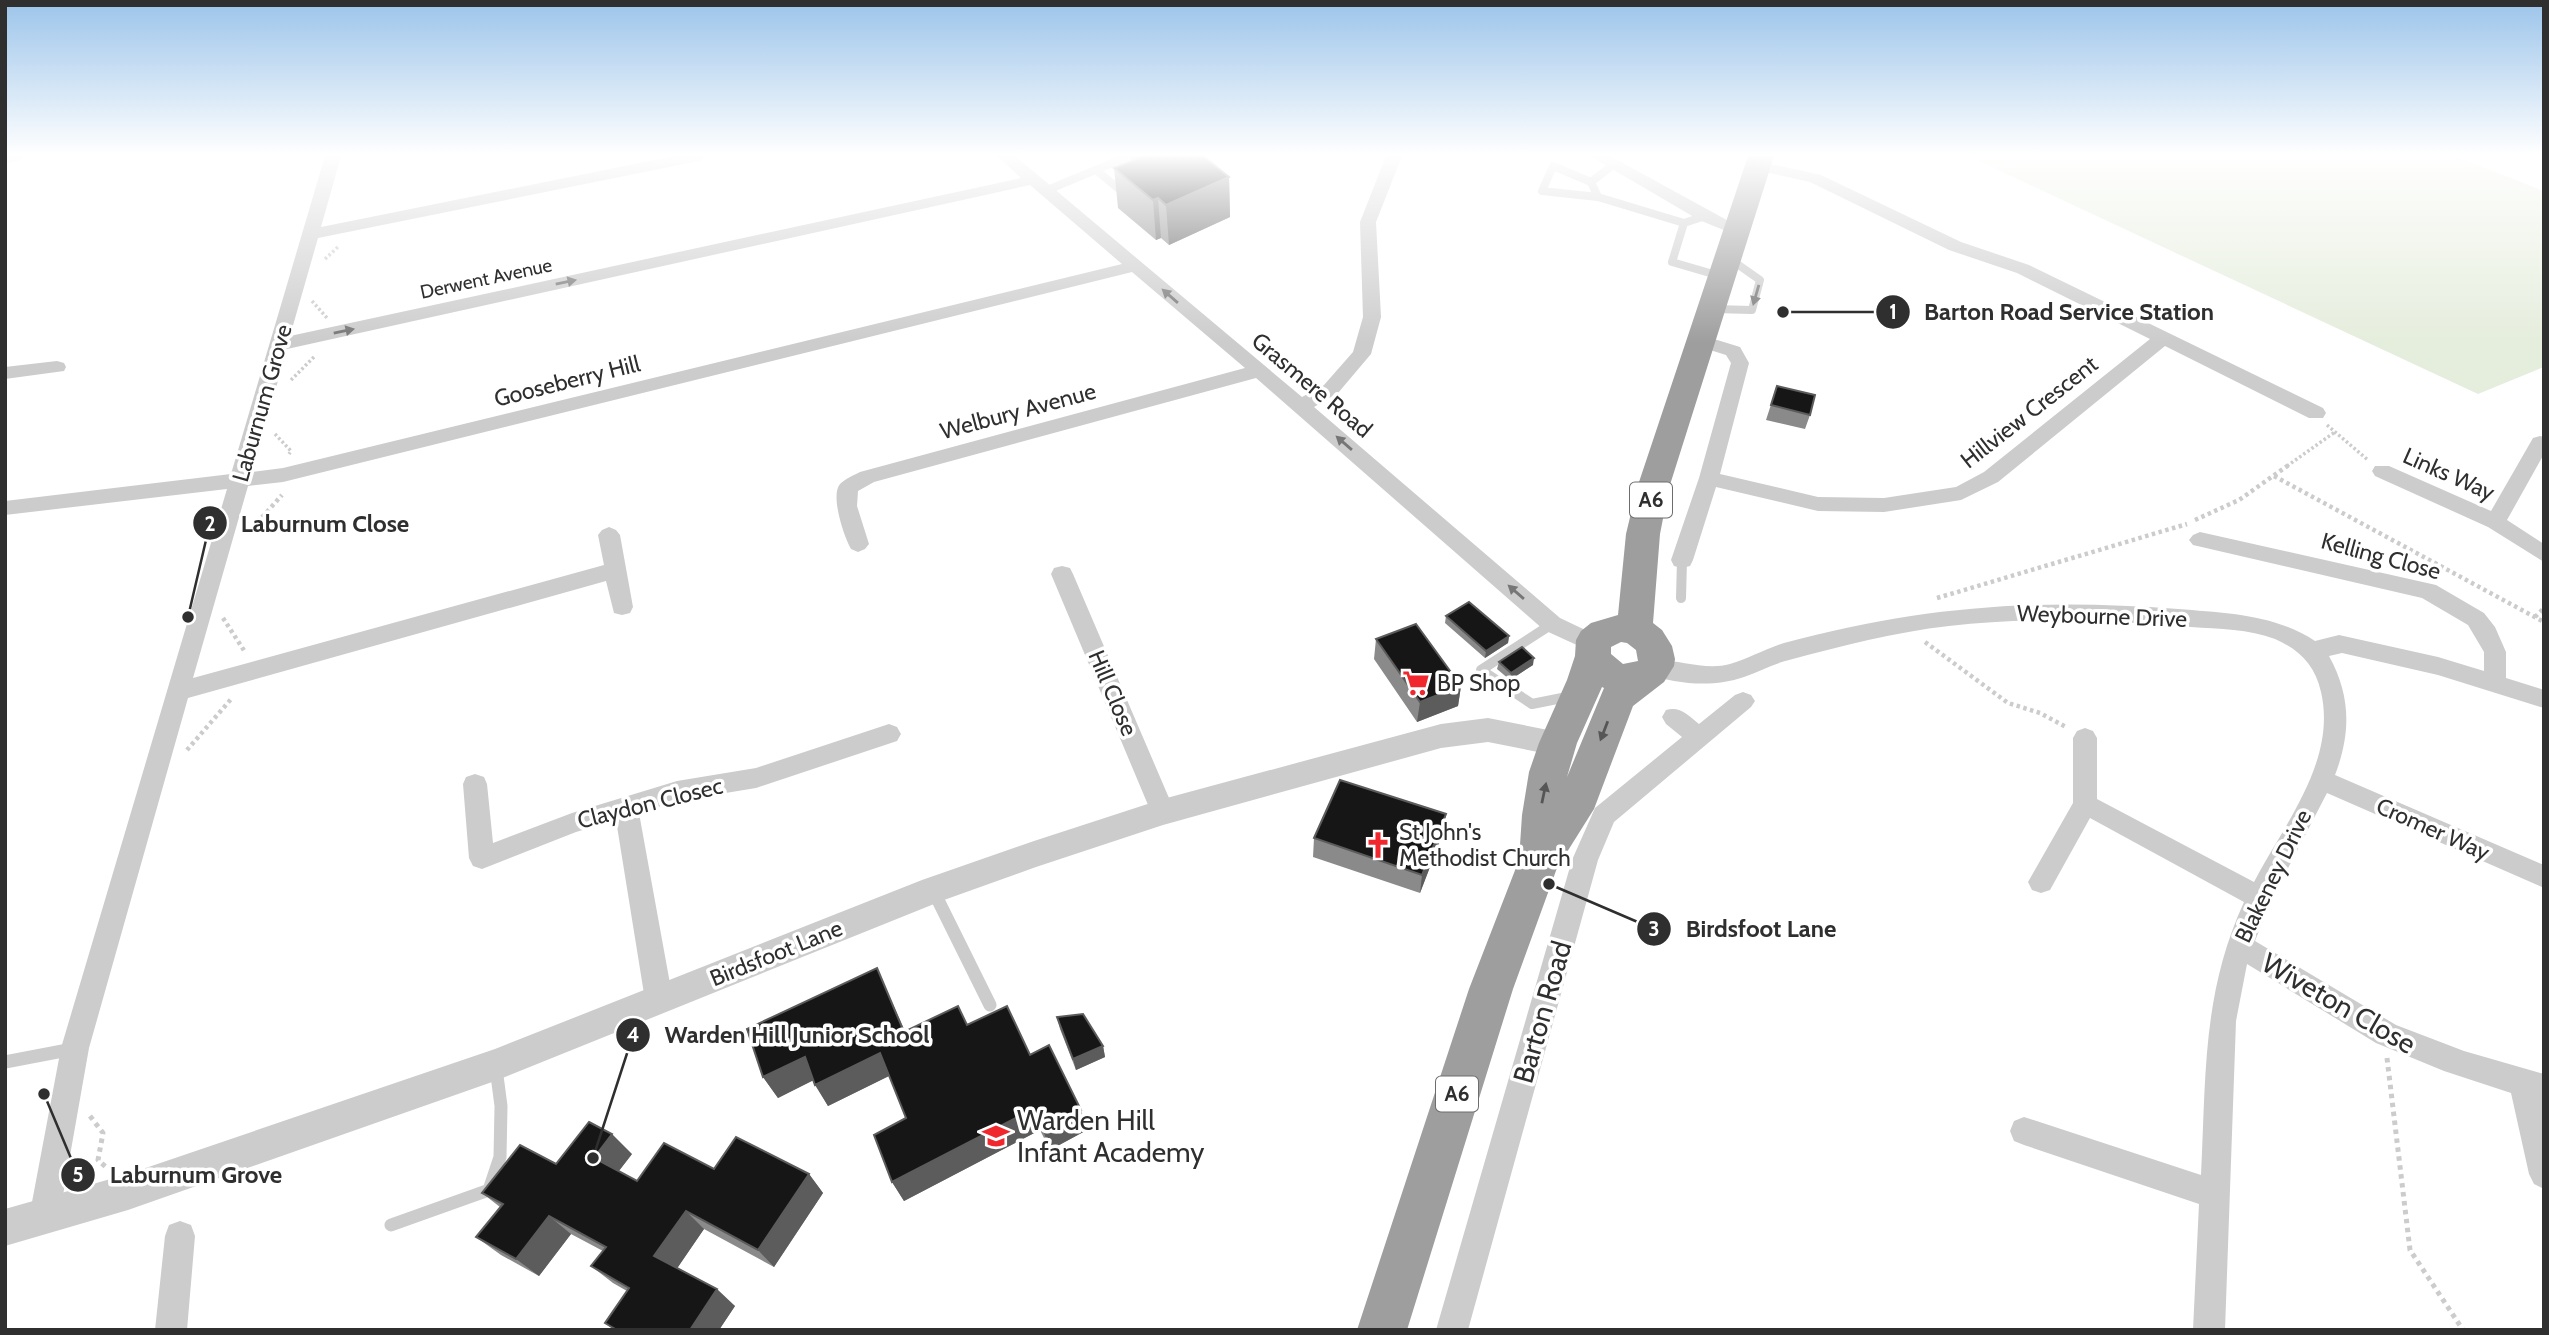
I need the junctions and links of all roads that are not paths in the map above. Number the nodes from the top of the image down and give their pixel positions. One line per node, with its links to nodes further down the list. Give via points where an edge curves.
1 (316, 218): 13 (street, Laburnum Grove)
2 (392, 218): 13 (street)
3 (884, 218): 19 (street, Derwent Avenue, one-way to 3)
4 (1078, 218): 14 (street, Grasmere Road)
5 (1369, 218): 23 (street, via 1372,317 1362,354 1331,389)
6 (1668, 218): 11 (lane)
7 (1698, 218): 11 (lane)
8 (1710, 218): 12 (street)
9 (1740, 218): 12 (highway, A6)
10 (1898, 218): 17 (street, via 1955,246 2023,269)
11 (1684, 223): 15 (lane, via 1672,262)
12 (1736, 230): 15 (highway, A6)
13 (312, 234): 19 (street, Laburnum Grove)
14 (1135, 266): 21 (street, Grasmere Road, one-way to 14); 28 (street, Gooseberry Hill)
15 (1725, 267): 16 (highway, A6); 16 (lane, one-way to 16, via 1760,280 1752,310)
16 (1711, 309): 18 (highway, A6)
17 (2162, 339): 24 (street); 27 (street, Hillview Crescent, via 1991,477 1961,493 1884,505 1818,504)
18 (1701, 341): 27 (street, via 1733,351 1740,363); 41 (highway, A6, via 1653,488 1643,534)
19 (277, 345): 28 (street, Laburnum Grove)
20 (57, 367): 22 (street)
21 (1258, 371): 23 (street, Grasmere Road); 33 (street, Welbury Avenue, via 867,477 848,488 847,506)
22 (5, 373)
23 (1301, 406): 40 (street, Grasmere Road, one-way to 23)
24 (2316, 413)
25 (2544, 444): 30 (street, Links Way, via 2540,443)
26 (2382, 471): 30 (street, Links Way)
27 (1709, 478): 35 (street)
28 (240, 481): 29 (street, Gooseberry Hill); 46 (street, Laburnum Grove)
29 (5, 508)
30 (2495, 522): 34 (street, Links Way)
31 (609, 535): 36 (street)
32 (2200, 540): 45 (street, Kelling Close, via 2240,539 2428,591 2455,604 2487,633 2494,652)
33 (858, 544)
34 (2544, 554)
35 (1682, 560): 38 (lane)
36 (616, 570): 39 (street); 46 (street)
37 (1062, 574): 59 (street, Hill Close)
38 (1681, 598)
39 (622, 607)
40 (1552, 624): 42 (street, Grasmere Road); 47 (lane, via 1481,670 1532,704)
41 (1636, 630): 42 (highway, via 1611,629 1596,637); 44 (highway, via 1654,646 1657,661)
42 (1592, 650): 44 (highway, via 1604,671 1613,676); 47 (highway, Barton Road / A6)
43 (2311, 650): 44 (street, Weybourne Drive, via 2295,638 2254,626 2062,610 1916,622 1773,655 1730,673); 45 (street, via 2339,644 2360,647); 55 (street, Blakeney Drive, via 2331,686 2336,717 2333,748)
44 (1648, 673): 60 (highway, Barton Road / A6, one-way to 60, via 1618,696 1574,809)
45 (2495, 683): 48 (street)
46 (179, 691): 68 (street, Laburnum Grove)
47 (1581, 695): 54 (highway, Barton Road / A6)
48 (2544, 699)
49 (1743, 701): 52 (street, Barton Road)
50 (1674, 717): 52 (street)
51 (889, 734): 58 (street, Claydon Closec, via 756,778 677,791)
52 (1699, 737): 81 (street, Barton Road, via 1616,803 1598,825)
53 (2085, 738): 57 (street)
54 (1558, 744): 59 (street, Birdsfoot Lane, via 1488,730 1441,736); 60 (highway, Barton Road / A6, one-way to 54, via 1541,797)
55 (2322, 780): 61 (street, Cromer Way); 64 (street, Blakeney Drive)
56 (475, 785): 58 (street, Claydon Closec, via 482,858 572,823)
57 (2085, 804): 62 (street); 64 (street)
58 (626, 808): 66 (street)
59 (1163, 812): 63 (street, Birdsfoot Lane)
60 (1539, 860): 80 (highway, Barton Road / A6, via 1491,989)
61 (2544, 877)
62 (2041, 882)
63 (933, 890): 66 (street, Birdsfoot Lane); 67 (lane)
64 (2259, 897): 65 (street, Blakeney Drive)
65 (2238, 944): 71 (street, Wiveton Close, via 2384,1033 2426,1052); 74 (street, Blakeney Drive, via 2222,1021)
66 (659, 1000): 70 (street, Birdsfoot Lane)
67 (990, 1005)
68 (75, 1048): 69 (lane); 75 (street, Laburnum Grove)
69 (5, 1062)
70 (495, 1065): 75 (street, Birdsfoot Lane); 76 (lane, via 501,1106 500,1157 489,1190)
71 (2533, 1085): 73 (street, Wiveton Close)
72 (2024, 1131): 74 (street)
73 (2544, 1174)
74 (2216, 1195): 82 (street, Blakeney Drive)
75 (44, 1218): 77 (street, Birdsfoot Lane)
76 (391, 1225)
77 (5, 1228)
78 (180, 1236): 79 (street)
79 (171, 1330)
80 (1382, 1330)
81 (1452, 1330)
82 (2209, 1330)

